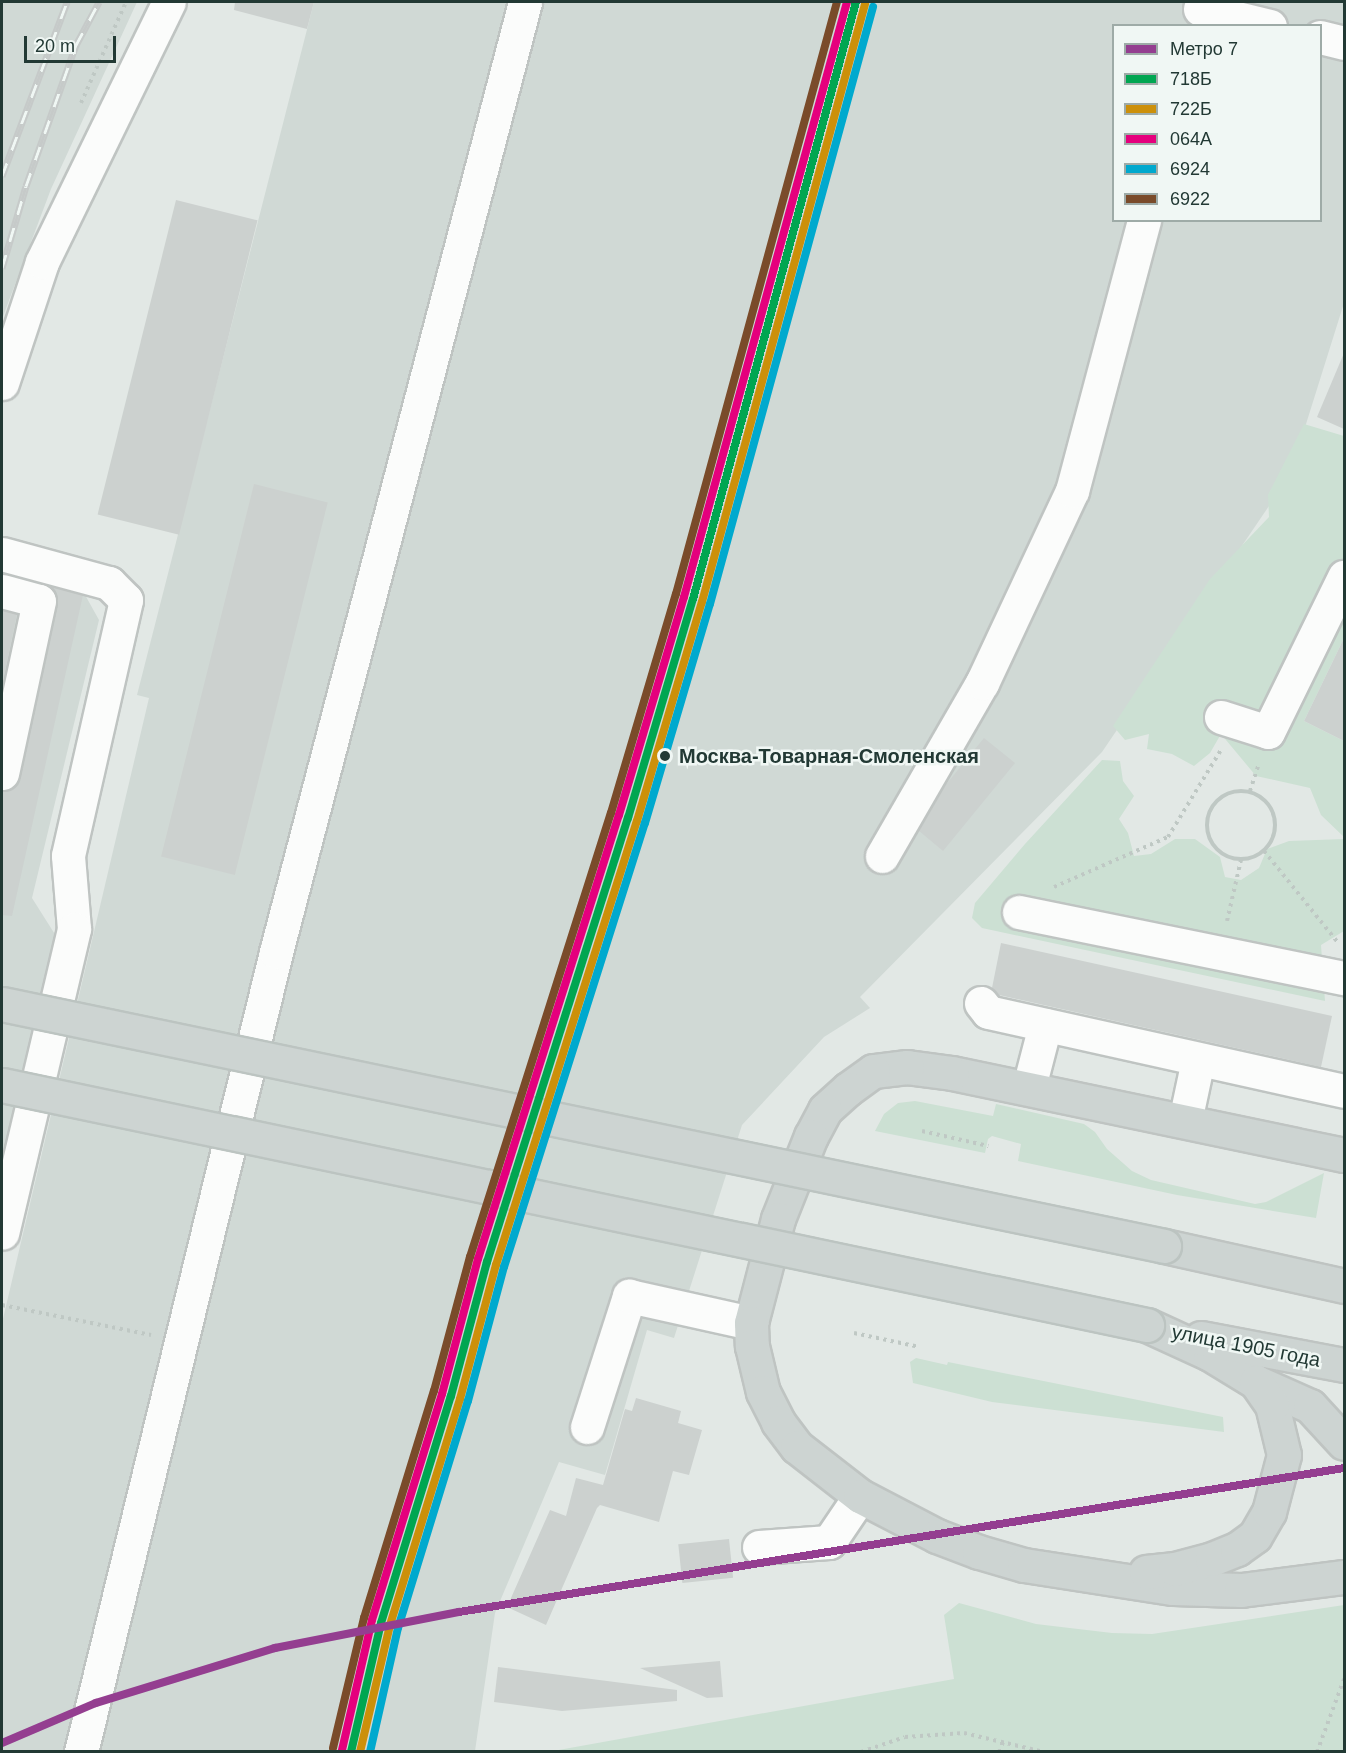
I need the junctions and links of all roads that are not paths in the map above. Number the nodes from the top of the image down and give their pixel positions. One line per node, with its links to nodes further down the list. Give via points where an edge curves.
1 (169, 2): 8 (street, via 42,262)
2 (525, 2): 42 (street, via 276,952)
3 (1199, 12): 4 (street)
4 (1260, 24)
5 (1322, 37): 6 (street)
6 (1344, 42)
7 (1143, 222): 14 (street, via 1072,491 982,683)
8 (2, 383)
9 (2, 554): 26 (street, via 109,583 126,600 68,856 74,929)
10 (1344, 577): 12 (street, via 1269,732)
11 (2, 591): 13 (street, via 39,601)
12 (1221, 717)
13 (2, 773)
14 (882, 856)
15 (1032, 915): 16 (street)
16 (1344, 978)
17 (981, 1003): 19 (street, via 988,1012)
18 (2, 1004): 28 (main road, bridge, via 1164,1246)
19 (1045, 1025): 20 (street); 22 (street)
20 (1198, 1060): 23 (street); 24 (street)
21 (2, 1084): 31 (main road, bridge)
22 (1029, 1087): 24 (main road); 30 (main road, via 907,1067 873,1071 848,1089 825,1110 811,1136 778,1219)
23 (1344, 1091)
24 (1185, 1121): 25 (main road)
25 (1344, 1155)
26 (2, 1233)
27 (1344, 1268): 28 (street)
28 (1296, 1277): 29 (main road)
29 (1344, 1286)
30 (751, 1323): 36 (street, via 629,1296); 38 (main road, via 763,1392 778,1422 797,1447)
31 (1147, 1326): 32 (main road, улица 1905 года); 33 (main road, via 1210,1354)
32 (1344, 1365)
33 (1256, 1382): 34 (main road); 40 (main road, via 1272,1405 1284,1455 1269,1512 1255,1536 1212,1559 1175,1569)
34 (1310, 1406): 35 (street); 37 (main road)
35 (1344, 1416)
36 (587, 1427)
37 (1344, 1443)
38 (860, 1496): 39 (street, via 829,1542); 40 (main road, via 937,1536 979,1552 1043,1569)
39 (759, 1547)
40 (1100, 1578): 41 (main road, via 1173,1588 1241,1590)
41 (1344, 1578)
42 (81, 1752)

